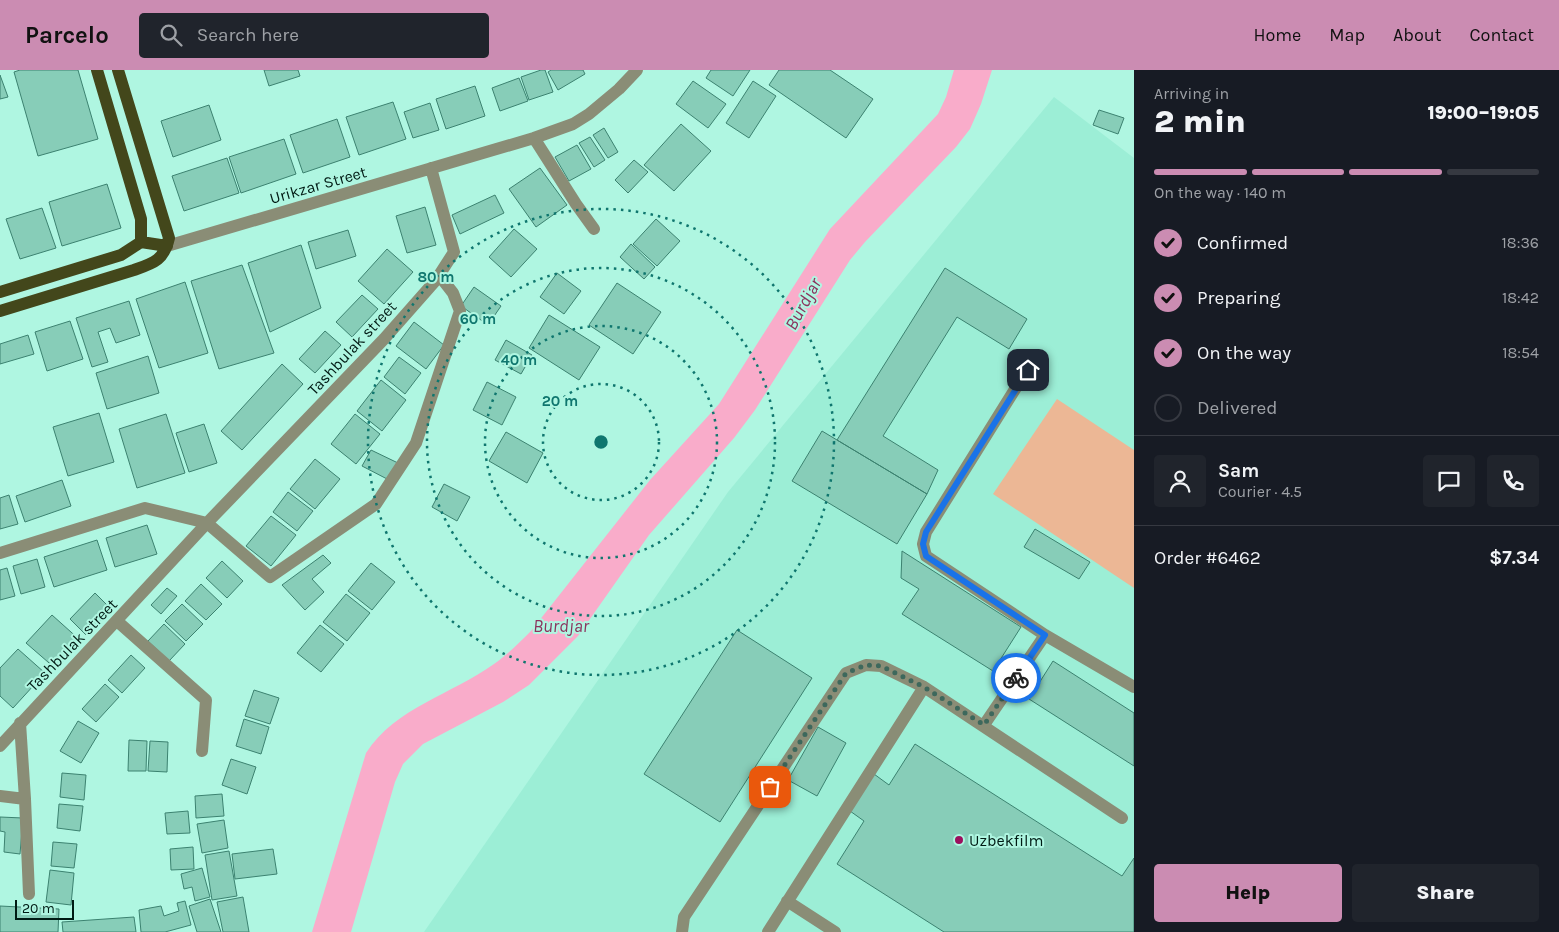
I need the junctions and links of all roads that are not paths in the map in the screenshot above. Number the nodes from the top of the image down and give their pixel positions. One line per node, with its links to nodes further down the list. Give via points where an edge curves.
1 (97, 70): 7 (main road, via 141,219)
2 (118, 70): 8 (main road, via 169,238)
3 (637, 70): 4 (street, Urikzar Street, via 589,114 573,124)
4 (534, 138): 5 (street, Urikzar Street); 6 (street)
5 (431, 168): 8 (street, Urikzar Street); 9 (street, Tashbulak street, via 454,252)
6 (594, 228)
7 (141, 242): 8 (main road); 10 (main road, via 121,255)
8 (167, 246): 11 (main road, via 154,263)
9 (439, 275): 13 (street, Tashbulak street, via 384,339); 13 (street, via 453,293 460,310 416,443 376,504 270,577)
10 (0, 292)
11 (0, 311)
12 (1028, 370): 16 (street, via 926,532 923,544 926,556)
13 (207, 523): 14 (street, via 144,508); 15 (street, Tashbulak street)
14 (0, 553)
15 (117, 622): 19 (street, Tashbulak street); 22 (street, via 206,700)
16 (1045, 635): 18 (street); 20 (street)
17 (924, 687): 20 (street); 27 (street); 28 (street, via 881,666 866,665 846,673 684,917)
18 (1134, 687)
19 (20, 723): 21 (street, Tashbulak street); 24 (street)
20 (984, 725): 25 (street)
21 (0, 746)
22 (202, 751)
23 (0, 796): 24 (street)
24 (26, 799): 26 (street)
25 (1122, 818)
26 (29, 894)
27 (787, 901): 29 (street); 30 (street)
28 (682, 932)
29 (768, 932)
30 (835, 932)

